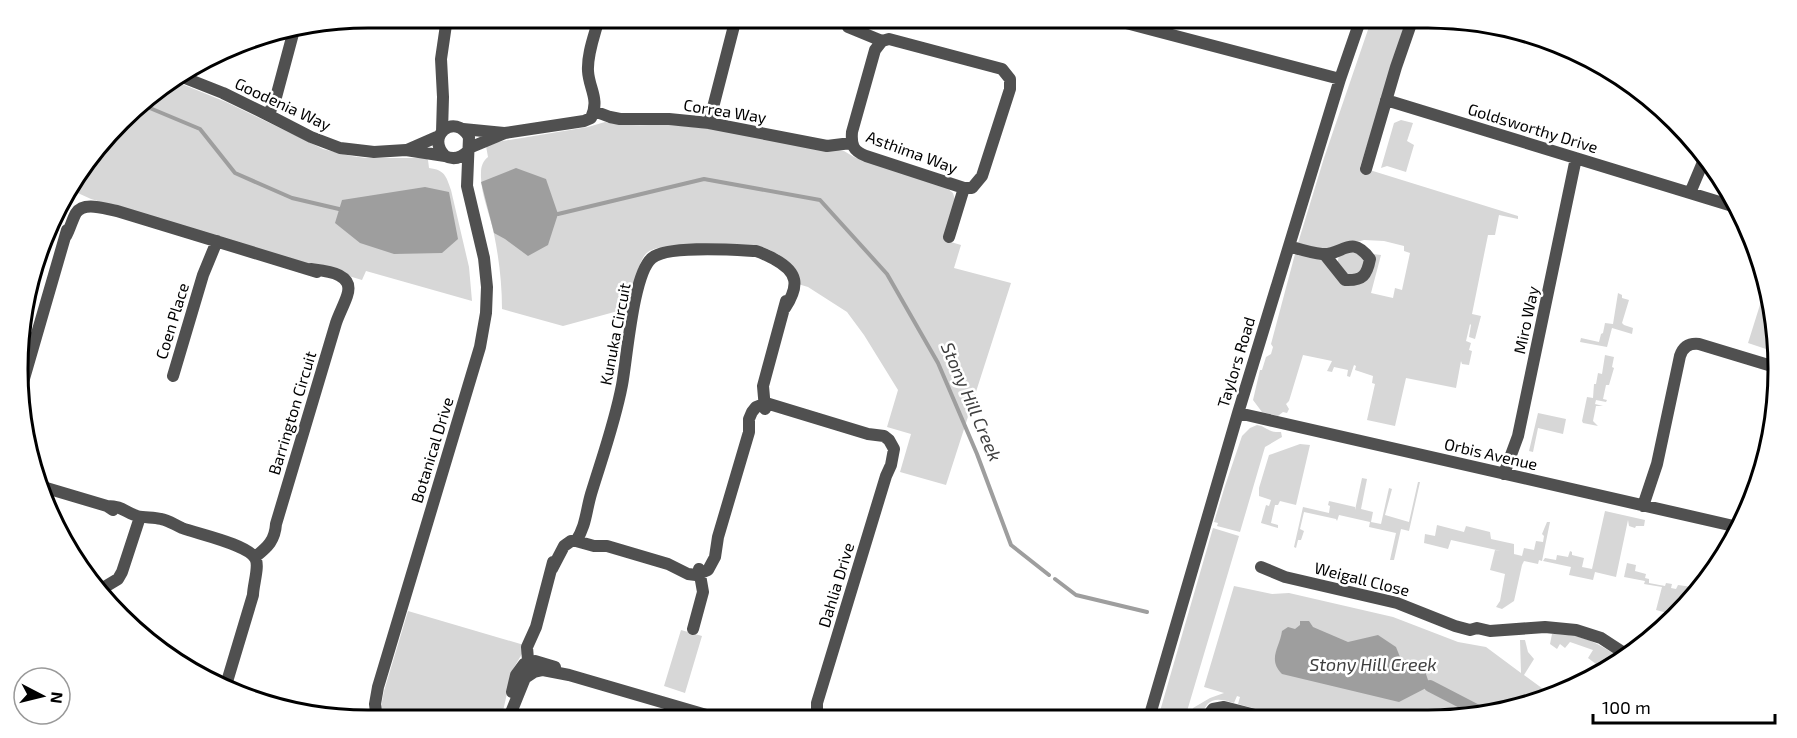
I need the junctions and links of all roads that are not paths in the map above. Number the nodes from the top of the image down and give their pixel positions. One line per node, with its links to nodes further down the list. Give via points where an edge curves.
1 (446, 28): 12 (street, via 441,59)
2 (596, 28): 14 (street, via 588,71)
3 (733, 28): 16 (street)
4 (850, 28): 9 (street, Asthima Way)
5 (1145, 28): 10 (street)
6 (1358, 28): 10 (street, Taylors Road)
7 (1410, 28): 13 (street)
8 (292, 38): 15 (street)
9 (882, 41): 20 (street, Asthima Way, via 875,50); 29 (street, Asthima Way, via 896,40 1002,69 1010,79 982,176 972,188)
10 (1340, 79): 34 (street, Taylors Road)
11 (189, 80): 15 (street, Goodenia Way)
12 (443, 97): 17 (street); 19 (street)
13 (1386, 100): 24 (street, Goldsworthy Drive); 26 (street)
14 (594, 111): 16 (street, Correa Way, via 620,119); 18 (street, via 584,121)
15 (268, 114): 21 (street, Goodenia Way, via 340,148)
16 (709, 123): 20 (street, Correa Way, via 827,146)
17 (460, 128): 18 (street); 19 (street, via 449,127); 22 (street, via 469,137)
18 (505, 133): 22 (street)
19 (440, 134): 21 (street, Goodenia Way); 23 (street, via 438,147)
20 (851, 143): 29 (street, Asthima Way, via 858,153)
21 (406, 150): 23 (street, Goodenia Way)
22 (468, 150): 23 (street, via 463,156); 28 (street, Botanical Drive)
23 (447, 157): 28 (street, Botanical Drive)
24 (1581, 160): 30 (street, Goldsworthy Drive); 41 (street, Miro Way, via 1566,212)
25 (1702, 167): 30 (street)
26 (1366, 170)
27 (1704, 171): 30 (street)
28 (467, 186): 56 (street, Botanical Drive, via 486,274 485,324 376,695)
29 (964, 188): 32 (street, Asthima Way)
30 (1695, 195): 31 (street, Goldsworthy Drive)
31 (1726, 204)
32 (949, 237)
33 (213, 240): 36 (street, Barrington Circuit, via 117,211 82,208 66,236); 38 (street, Coen Place); 47 (street, Barrington Circuit, via 311,269 339,282 342,291 340,311 276,524)
34 (1289, 246): 35 (street); 40 (street, Taylors Road)
35 (1325, 255)
36 (28, 364)
37 (1768, 364): 43 (street, via 1699,344 1685,347 1679,359)
38 (173, 376)
39 (764, 406): 46 (street, Kunuka Circuit, via 764,386 785,308 789,281 786,274 775,260 756,251 683,250 650,260 634,305 619,399); 49 (street, via 748,432 718,537); 55 (street, Dahlia Drive, via 884,436 893,445 894,456)
40 (1238, 413): 41 (street, Orbis Avenue); 61 (street, Taylors Road)
41 (1509, 475): 43 (street, Orbis Avenue)
42 (51, 489): 44 (street, via 118,506)
43 (1648, 507): 45 (street, Orbis Avenue)
44 (139, 520): 47 (street, via 158,518 251,553); 50 (street, via 122,572)
45 (1730, 525)
46 (578, 537): 49 (street, via 594,546 607,546); 53 (street, via 564,546 552,569 527,647)
47 (258, 552): 54 (street, via 253,595)
48 (1261, 567): 52 (street, Weigall Close, via 1285,577 1397,603 1470,630 1576,630)
49 (699, 571): 51 (street, via 703,592)
50 (107, 586)
51 (693, 629)
52 (1619, 651)
53 (533, 665): 57 (street); 58 (street)
54 (228, 679)
55 (817, 703): 59 (street, Dahlia Drive); 60 (street, Dahlia Drive)
56 (376, 710)
57 (511, 710)
58 (689, 710)
59 (813, 710)
60 (817, 710)
61 (1151, 710)
62 (1212, 710): 63 (street, via 1224,706)
63 (1240, 710)

